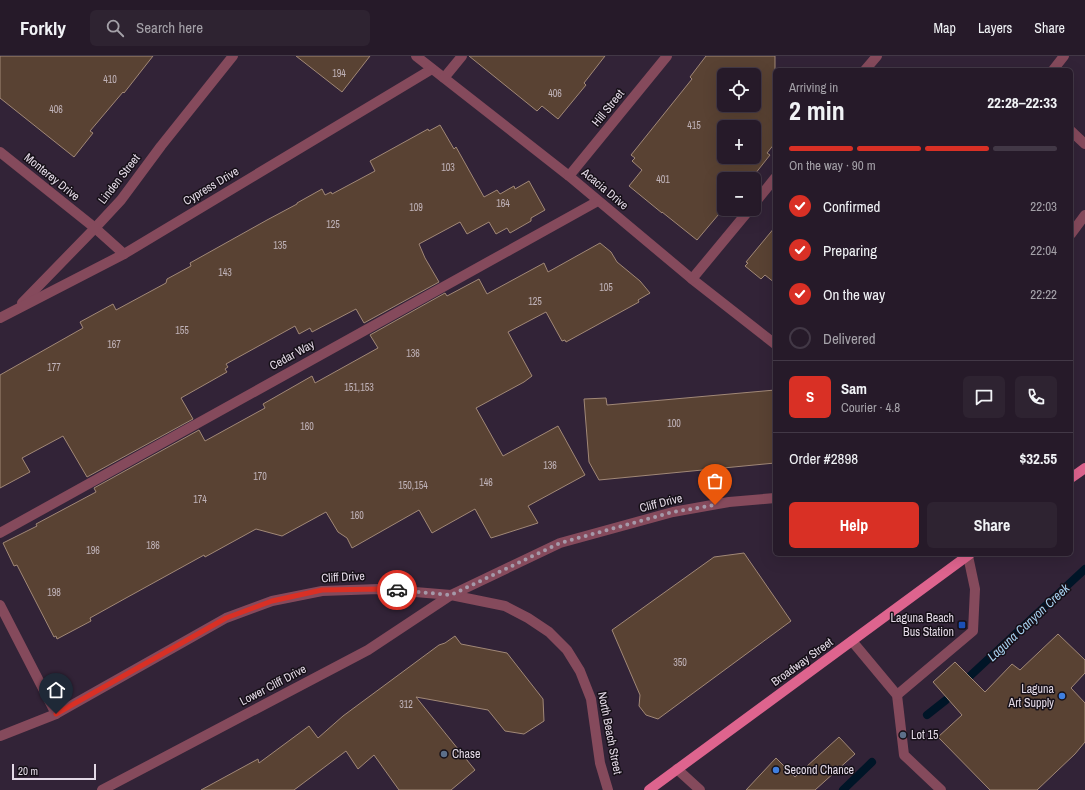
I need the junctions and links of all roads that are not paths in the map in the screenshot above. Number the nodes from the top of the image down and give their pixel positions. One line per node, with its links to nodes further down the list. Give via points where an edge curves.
1 (233, 56): 20 (street, Linden Street)
2 (416, 56): 9 (street, Acacia Drive)
3 (462, 56): 10 (street)
4 (667, 56): 14 (street, Hill Street)
5 (876, 56): 7 (street)
6 (1064, 56): 8 (street)
7 (867, 68)
8 (1055, 68)
9 (432, 69): 10 (street, Acacia Drive); 22 (street, Cypress Drive)
10 (444, 78): 14 (street, Acacia Drive)
11 (1073, 133): 12 (street)
12 (1085, 144)
13 (0, 152): 20 (street, Monterey Drive)
14 (569, 176): 17 (street, Acacia Drive)
15 (773, 180): 16 (street)
16 (761, 195)
17 (598, 201): 23 (street, Acacia Drive); 30 (street, Cedar Way)
18 (1085, 215): 21 (street)
19 (744, 216): 23 (street)
20 (95, 228): 22 (street, Monterey Drive); 24 (street, Linden Street)
21 (1073, 231)
22 (124, 254): 24 (street, Cypress Drive)
23 (692, 279): 26 (street, Acacia Drive)
24 (16, 311): 25 (street, Cypress Drive)
25 (0, 318)
26 (773, 342)
27 (1085, 468): 28 (main road)
28 (1073, 477)
29 (773, 498): 33 (street, Cliff Drive, via 729,502 673,512 560,543)
30 (0, 533)
31 (968, 556): 35 (main road, Broadway Street)
32 (969, 556): 36 (street, via 975,589 973,631)
33 (451, 595): 37 (street, Cliff Drive, via 379,589 322,590 272,601 226,618); 40 (street, Lower Cliff Drive, via 368,650); 41 (street, North Beach Street, via 505,606 549,632 568,650 592,698 600,763)
34 (0, 605): 37 (street)
35 (852, 641): 36 (street); 39 (main road, Broadway Street)
36 (897, 695): 44 (street, via 904,755)
37 (56, 714): 38 (street, Cliff Drive)
38 (0, 736)
39 (677, 769): 42 (main road, Broadway Street); 43 (street)
40 (102, 790)
41 (608, 790)
42 (649, 790)
43 (700, 790)
44 (941, 790)

